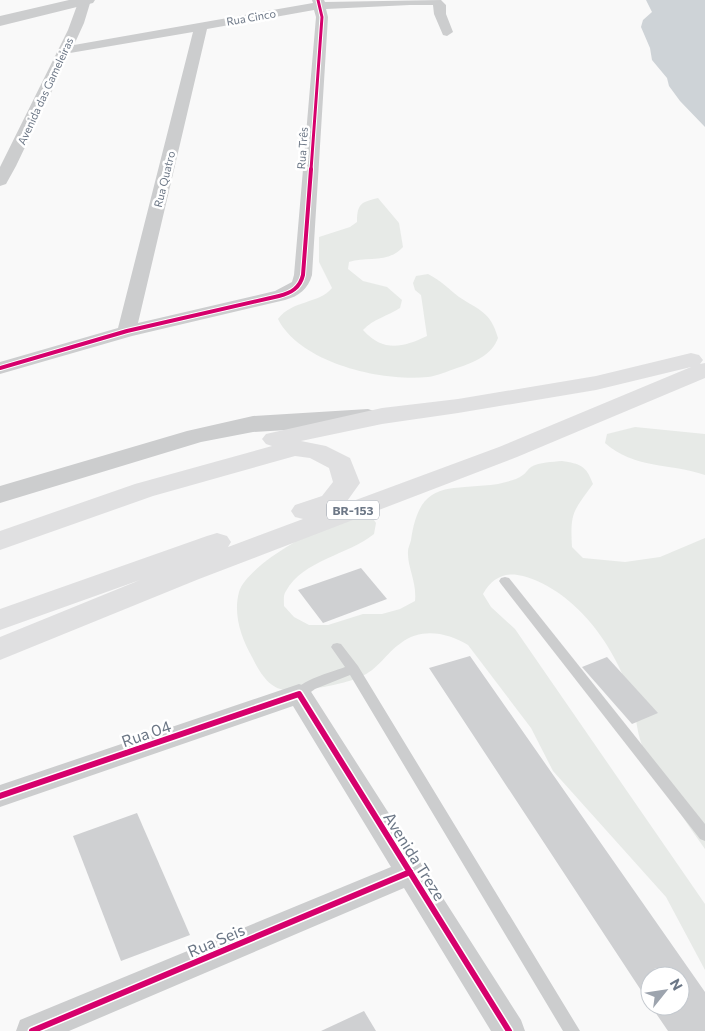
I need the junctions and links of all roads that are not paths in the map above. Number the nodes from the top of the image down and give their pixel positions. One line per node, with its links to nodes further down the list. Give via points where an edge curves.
1 (60, 0): 4 (street)
2 (86, 0): 5 (street); 8 (street, Avenida das Gameleiras)
3 (318, 3): 6 (street, Rua Cinco); 7 (street, Rua Cinco, via 436,2 440,5); 10 (street, Rua Três, via 322,17 302,281 290,293)
4 (0, 14)
5 (0, 20)
6 (201, 26): 8 (street, Rua Cinco); 10 (street, Rua Quatro)
7 (447, 32)
8 (65, 50): 9 (street, Avenida das Gameleiras)
9 (0, 181)
10 (127, 331): 12 (street)
11 (705, 357): 14 (highway, via 596,383)
12 (0, 368)
13 (705, 370): 21 (highway, BR-153, via 508,451 205,565)
14 (382, 416): 15 (street, via 253,424 196,436); 16 (highway, via 177,464)
15 (0, 495)
16 (0, 521)
17 (0, 542): 19 (highway, via 144,490 294,448 317,451 341,464 347,483 332,502)
18 (505, 580): 25 (lane)
19 (0, 620)
20 (336, 647): 22 (lane)
21 (0, 649)
22 (353, 669): 23 (lane, via 310,686); 29 (lane)
23 (299, 694): 24 (street, Rua 04); 26 (street, Avenida Treze)
24 (0, 796)
25 (705, 835)
26 (410, 872): 27 (street, Rua Seis); 28 (street, Avenida Treze)
27 (32, 1031)
28 (509, 1031)
29 (572, 1031)

